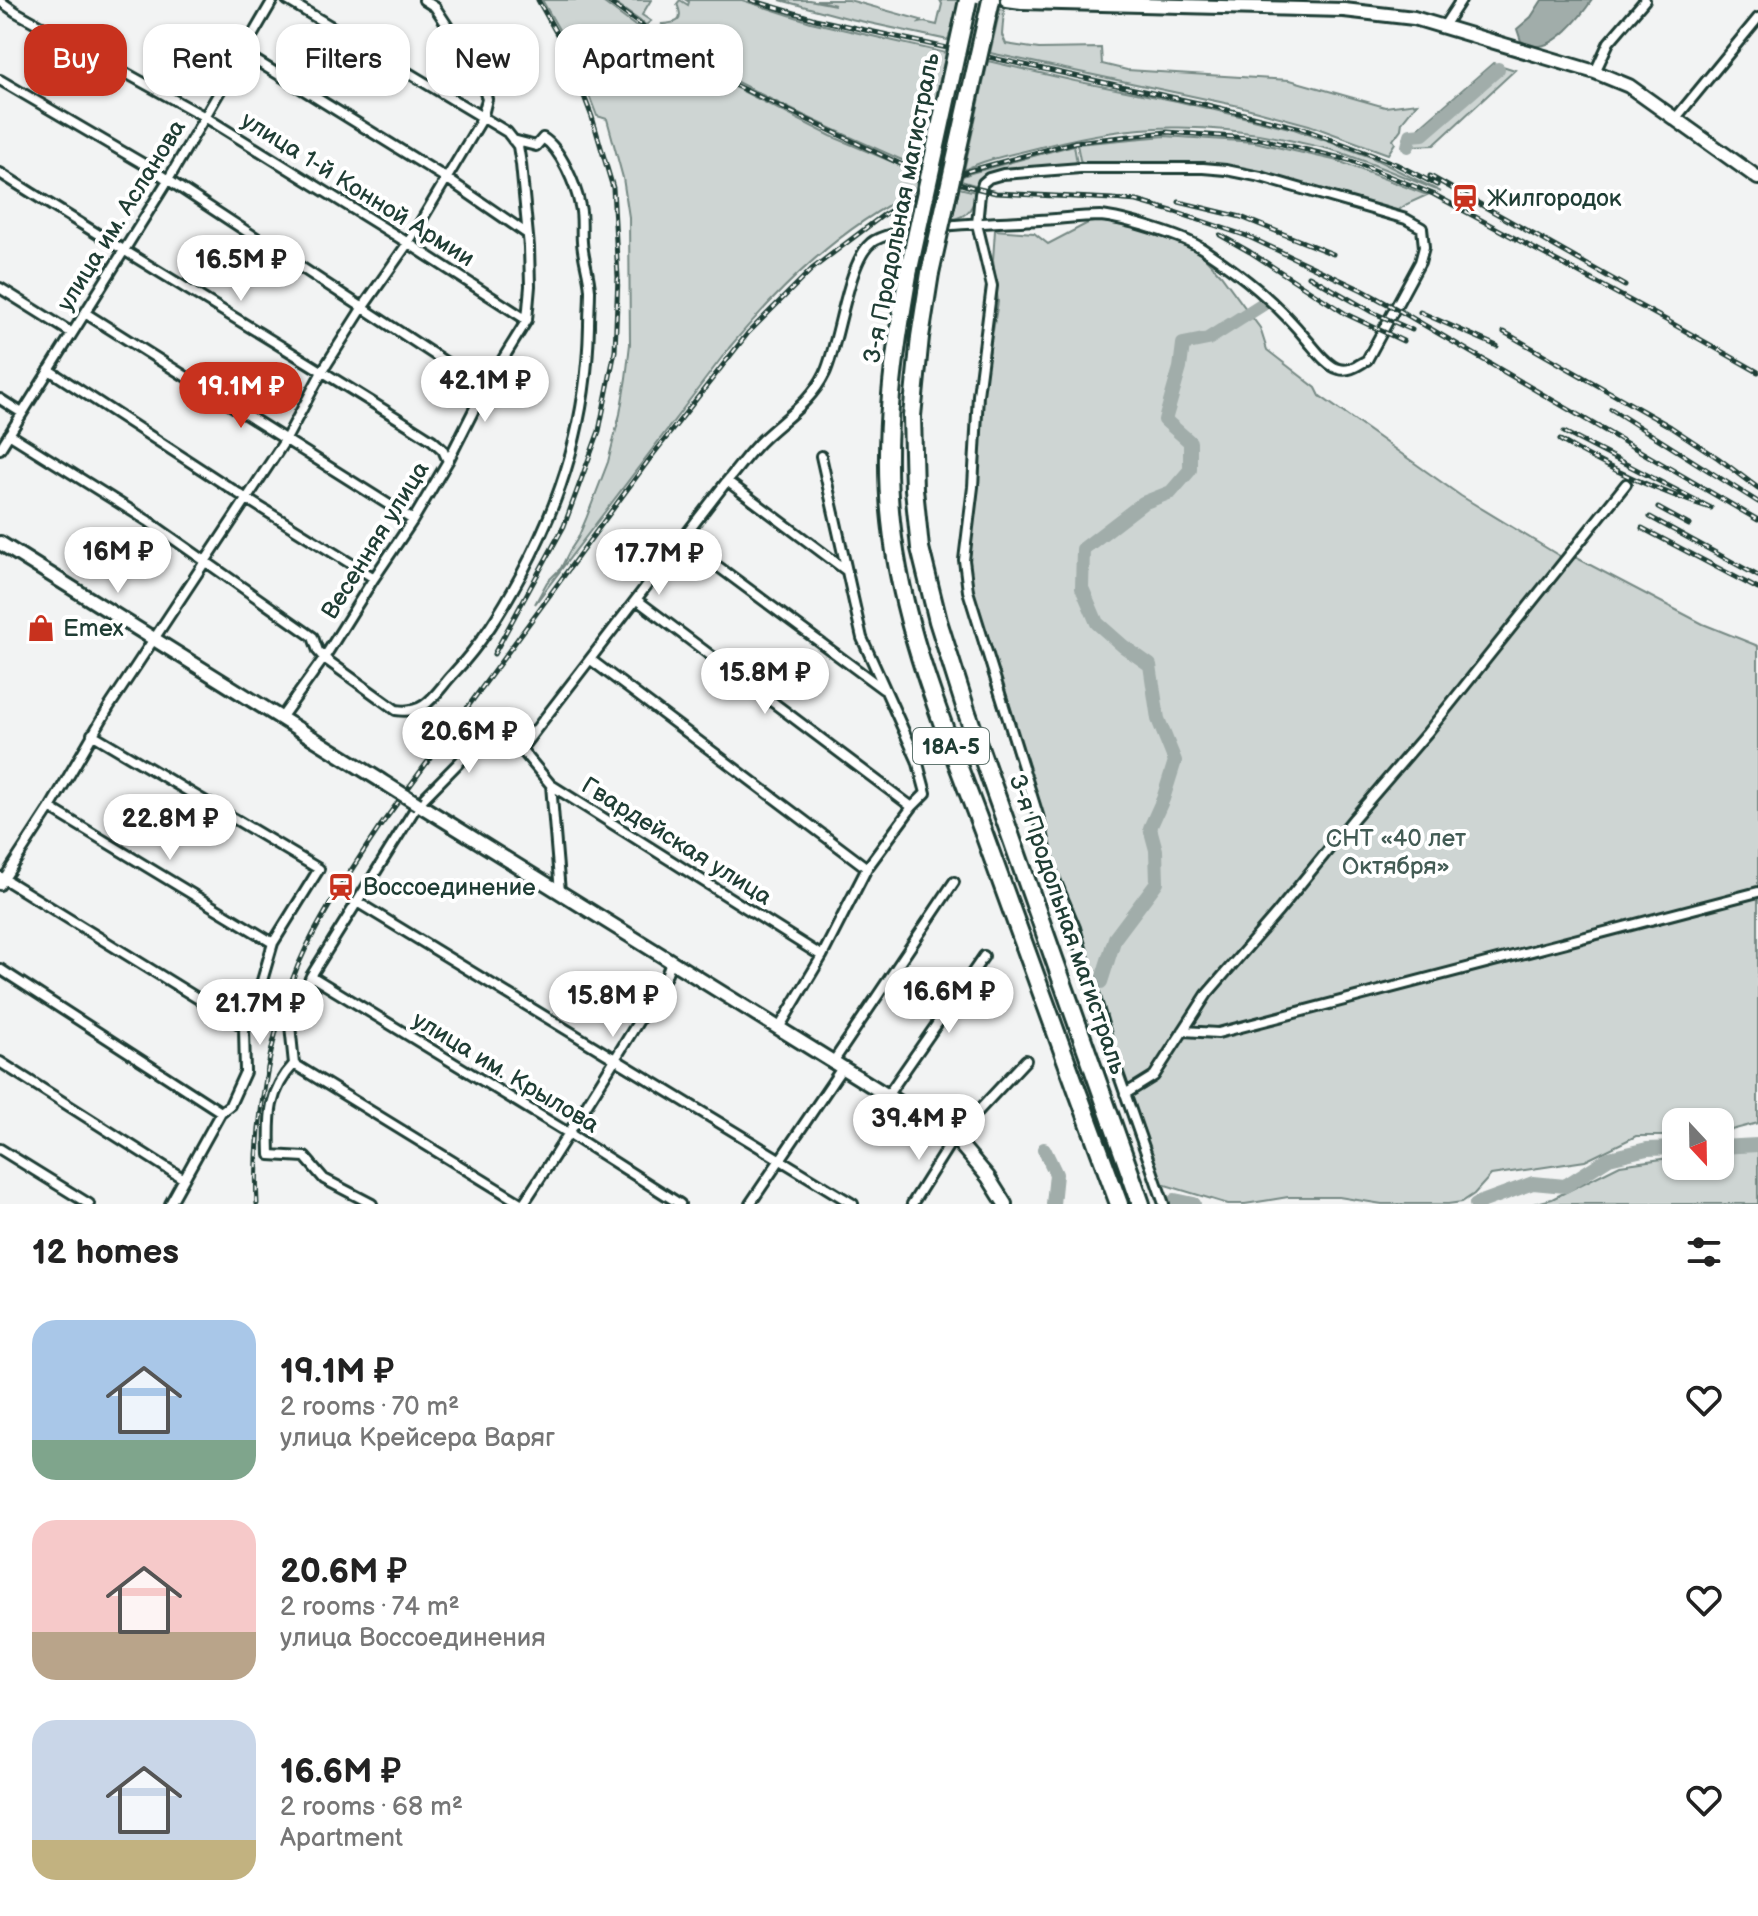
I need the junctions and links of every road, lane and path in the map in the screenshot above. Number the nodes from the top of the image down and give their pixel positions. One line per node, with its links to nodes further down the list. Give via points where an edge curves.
1 (21, 0): 13 (street)
2 (273, 0): 15 (street, улица им. Асланова)
3 (287, 0): 22 (street)
4 (424, 0): 22 (street, via 435,7 479,74 487,99)
5 (968, 0): 106 (highway, 3-я Продольная магистраль / 18А-5, bridge, via 909,269 892,374 887,443 890,519 911,629)
6 (991, 0): 107 (highway, 3-я Продольная магистраль / 18А-5, bridge, via 920,337 912,416 920,548 967,713)
7 (1007, 0): 11 (main road)
8 (1461, 0): 16 (street)
9 (1645, 0): 18 (street, via 1609,42)
10 (0, 1): 13 (street, улица 1-й Конной Армии)
11 (1125, 2): 12 (main road)
12 (1258, 4): 16 (main road, via 1374,12)
13 (16, 12): 21 (street, улица 1-й Конной Армии)
14 (1758, 18): 23 (street)
15 (259, 24)
16 (1444, 26): 18 (main road)
17 (260, 63): 27 (street)
18 (1595, 72): 23 (main road, via 1629,86)
19 (0, 80): 28 (street)
20 (217, 96): 21 (street, улица им. Асланова)
21 (205, 117): 28 (street, улица им. Асланова); 31 (street, улица 1-й Конной Армии)
22 (482, 119): 24 (street); 27 (street)
23 (1675, 119): 25 (main road)
24 (513, 140): 30 (street, Весенняя улица, via 520,155); 59 (street, via 536,146 543,138 550,142 570,175 581,208 590,289 588,360 561,488 506,603 475,651 434,698 421,707 396,710)
25 (1755, 171)
26 (0, 173): 32 (street)
27 (446, 178): 30 (street); 31 (street)
28 (168, 180): 32 (street, улица им. Асланова); 34 (street)
29 (977, 224): 29 (street, via 983,183 1003,174 1203,168 1261,177 1406,219 1422,228 1424,247 1367,360 1352,369 1338,369 1268,297 1198,245 1100,216); 48 (street, via 899,233 870,243 846,296 825,373 813,393); 89 (street, via 992,286 964,560 968,591)
30 (526, 233): 36 (street, Весенняя улица)
31 (408, 243): 34 (street); 36 (street, улица 1-й Конной Армии)
32 (124, 252): 35 (street, улица им. Асланова); 39 (street)
33 (0, 288): 37 (street)
34 (363, 307): 39 (street); 40 (street)
35 (85, 313): 37 (street, улица им. Асланова); 44 (street)
36 (527, 320): 40 (street, Весенняя улица)
37 (72, 333): 38 (street, улица им. Асланова)
38 (49, 370): 42 (street, улица им. Асланова); 50 (street)
39 (323, 370): 44 (street); 47 (street, via 432,440)
40 (485, 388): 47 (street, Весенняя улица)
41 (0, 399): 42 (street)
42 (22, 413): 43 (street, улица им. Асланова)
43 (9, 434): 45 (street, улица им. Асланова); 54 (street)
44 (286, 439): 50 (street); 51 (street)
45 (0, 449)
46 (821, 456): 55 (street)
47 (448, 461): 51 (street, Весенняя улица)
48 (727, 481): 52 (street); 55 (street)
49 (1626, 484): 83 (street, via 1427,733 1213,987)
50 (247, 499): 54 (street); 56 (street)
51 (413, 520): 56 (street, Весенняя улица)
52 (681, 539): 57 (street); 61 (street)
53 (0, 543): 58 (main road)
54 (204, 562): 58 (street); 59 (street, via 313,637)
55 (847, 572): 61 (street, via 862,638)
56 (374, 578): 59 (street, Весенняя улица)
57 (637, 600): 60 (street); 67 (street)
58 (153, 638): 62 (main road); 63 (street)
59 (324, 658): 62 (street, Весенняя улица)
60 (591, 660): 64 (street); 69 (street)
61 (884, 690): 67 (street, via 917,760 926,793)
62 (281, 718): 66 (main road, bridge)
63 (92, 734): 68 (street); 75 (street, via 319,869)
64 (521, 749): 65 (street, Гвардейская улица); 66 (street, via 496,735 480,741)
65 (551, 785): 72 (street); 76 (street, Гвардейская улица)
66 (418, 804): 72 (main road); 74 (street)
67 (912, 807): 69 (street)
68 (50, 808): 70 (street); 75 (street)
69 (867, 868): 76 (street)
70 (1, 880): 81 (street)
71 (954, 882): 88 (street)
72 (560, 892): 78 (main road)
73 (1758, 892): 83 (street, via 1218,1033)
74 (357, 902): 80 (street); 84 (street)
75 (273, 943): 81 (street)
76 (822, 956): 82 (street)
77 (984, 956): 90 (street)
78 (671, 961): 82 (main road); 84 (street)
79 (0, 969): 91 (street)
80 (311, 976): 87 (street, via 290,1025); 92 (street, улица им. Крылова)
81 (244, 1027): 91 (street, via 245,1072 230,1105)
82 (779, 1028): 88 (main road)
83 (1183, 1031): 89 (street, via 1154,1076)
84 (616, 1059): 92 (street); 95 (street)
85 (1026, 1060): 93 (street)
86 (0, 1062): 96 (street)
87 (294, 1064): 99 (street, via 281,1077 269,1111 270,1155 305,1157 324,1179); 100 (street)
88 (838, 1065): 90 (main road); 95 (street)
89 (1125, 1094): 108 (street)
90 (887, 1096): 93 (main road)
91 (221, 1112): 96 (street)
92 (570, 1134): 100 (street); 101 (street, улица им. Крылова)
93 (954, 1137): 104 (street); 105 (main road)
94 (0, 1149): 97 (street)
95 (781, 1160): 102 (street); 103 (street)
96 (184, 1179): 98 (street)
97 (89, 1204)
98 (170, 1204)
99 (372, 1204)
100 (522, 1204)
101 (680, 1204)
102 (750, 1204)
103 (853, 1204)
104 (912, 1204)
105 (1005, 1204)
106 (1119, 1204)
107 (1141, 1204)
108 (1164, 1204)

